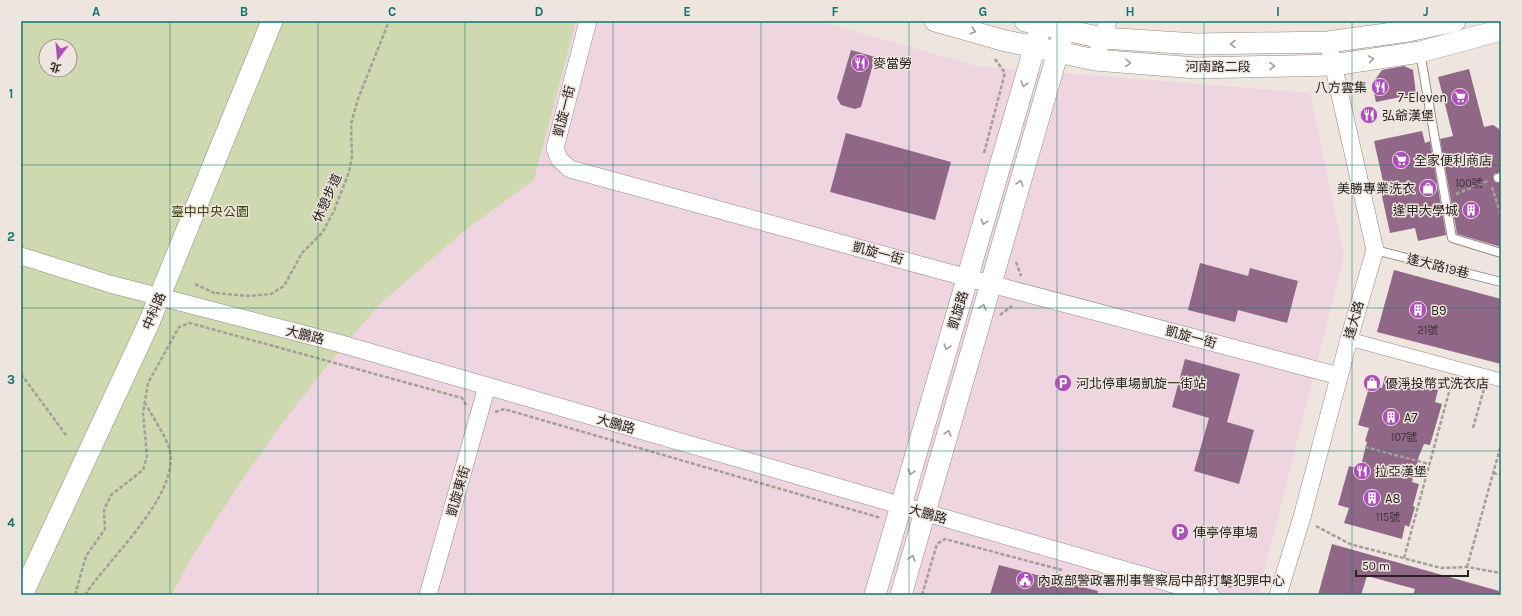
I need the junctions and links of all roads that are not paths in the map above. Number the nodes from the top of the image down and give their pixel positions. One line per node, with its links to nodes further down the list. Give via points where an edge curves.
1 (272, 21): 21 (street, 中科路)
2 (588, 21): 18 (street, 凱旋一街, via 555,148 559,159 570,169)
3 (935, 21): 10 (street, 河南路二段, one-way to 10)
4 (1455, 21): 9 (street, 河南路二段, via 1408,31)
5 (1033, 23): 8 (street, 河南路二段); 10 (street, 凱旋路)
6 (1105, 30): 8 (street, 河南路二段); 9 (street, 河南路二段, one-way to 6, via 1196,44); 13 (street)
7 (1501, 30): 12 (street, 河南路二段)
8 (1064, 31): 11 (street, 凱旋路)
9 (1328, 42): 14 (street, 逢大路)
10 (1034, 47): 11 (street, 河南路二段); 18 (street, 凱旋路, one-way to 18)
11 (1058, 52): 13 (street, 河南路二段); 20 (street, 凱旋路, one-way to 11)
12 (1420, 52): 14 (street, 河南路二段, one-way to 12); 16 (lane, via 1452,238)
13 (1095, 60): 14 (street, 河南路二段, one-way to 14, via 1196,68)
14 (1332, 65): 15 (street, 逢大路)
15 (1375, 250): 19 (lane, 逢大路19巷); 22 (street, 逢大路)
16 (1501, 253)
17 (21, 256): 21 (street, 大鵬路)
18 (968, 278): 20 (street, 凱旋一街); 26 (street, 凱旋路, one-way to 26)
19 (1501, 282)
20 (990, 284): 23 (street, 凱旋一街); 27 (street, 凱旋路, one-way to 20)
21 (160, 297): 25 (street, 大鵬路, via 338,343); 29 (street, 中科路)
22 (1348, 339): 23 (street, 逢大路); 24 (street)
23 (1339, 376): 33 (street, 逢大路, via 1302,517)
24 (1501, 380)
25 (487, 386): 26 (street, 大鵬路); 30 (street, 凱旋東街)
26 (901, 506): 27 (street, 大鵬路); 31 (street, 凱旋路)
27 (925, 513): 28 (street, 大鵬路); 32 (street, 凱旋路, one-way to 27)
28 (1214, 589)
29 (22, 595)
30 (428, 595)
31 (875, 595)
32 (901, 595)
33 (1278, 595)

